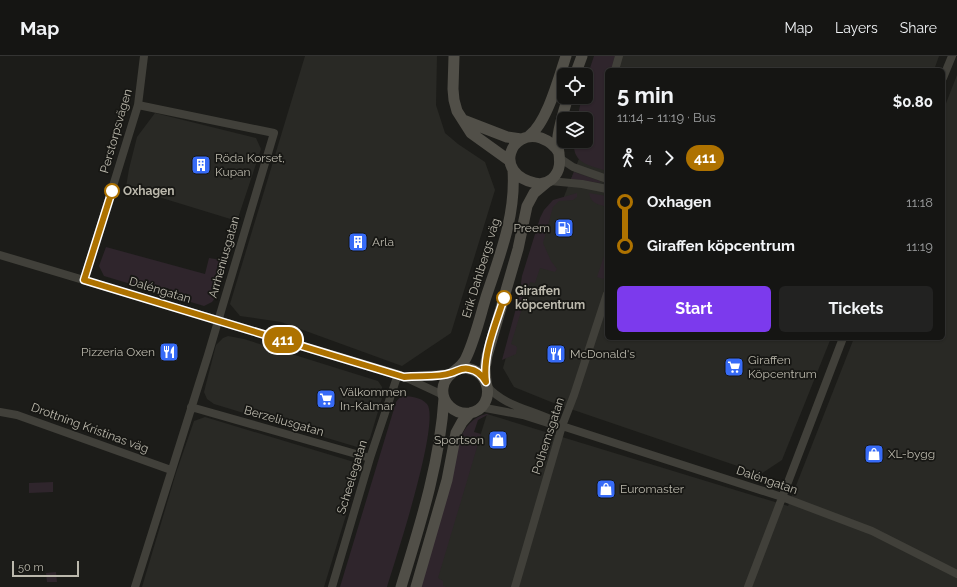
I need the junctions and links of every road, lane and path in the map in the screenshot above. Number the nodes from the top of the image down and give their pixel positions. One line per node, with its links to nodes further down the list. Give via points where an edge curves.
1 (144, 56): 11 (street, Perstorpsvägen)
2 (454, 56): 12 (main road, via 454,100)
3 (566, 56): 13 (main road, Erik Dahlbergs väg, via 540,124)
4 (582, 56): 7 (main road)
5 (619, 56): 8 (street)
6 (952, 56): 9 (street)
7 (578, 68)
8 (616, 68)
9 (945, 73)
10 (566, 104): 14 (main road, via 558,138)
11 (138, 105): 20 (street, Perstorpsvägen); 22 (street, Arrheniusgatan, via 274,133)
12 (463, 120): 13 (main road, via 507,137); 15 (main road, via 468,130)
13 (525, 138): 14 (main road, via 533,136 545,139 554,145); 15 (main road, Erik Dahlbergs väg, via 512,151)
14 (560, 156): 16 (street, via 568,164); 17 (main road, via 558,171)
15 (511, 166): 17 (main road, via 519,177 529,182); 24 (main road, Erik Dahlbergs väg, via 513,198 507,231 469,351 466,359)
16 (605, 178)
17 (548, 182): 18 (street); 26 (main road, via 534,193 525,212 518,249 487,356)
18 (605, 189)
19 (0, 255): 20 (street, Daléngatan)
20 (84, 280): 22 (street, Daléngatan)
21 (605, 300): 32 (street, Polhemsgatan)
22 (218, 320): 25 (street, Daléngatan); 28 (street, Arrheniusgatan)
23 (842, 340): 35 (street)
24 (455, 371): 25 (street, Daléngatan); 26 (main road, via 464,368 474,370 483,377); 27 (main road, Erik Dahlbergs väg, via 444,383)
25 (401, 376): 27 (street, Daléngatan); 33 (street, Scheelegatan)
26 (486, 384): 29 (main road, via 487,395); 32 (street, Daléngatan, via 507,402)
27 (444, 397): 31 (main road, via 454,410); 39 (main road, Erik Dahlbergs väg, via 428,497)
28 (191, 407): 33 (street, Berzeliusgatan); 34 (street, Arrheniusgatan)
29 (480, 407): 31 (main road); 32 (street, Daléngatan)
30 (0, 412): 34 (street, Drottning Kristinas väg, via 17,415)
31 (470, 413): 40 (main road, via 456,433 447,480)
32 (562, 426): 35 (street, Daléngatan); 41 (street, Polhemsgatan)
33 (370, 458): 38 (street, Scheelegatan)
34 (171, 470): 37 (street, Arrheniusgatan)
35 (782, 497): 36 (street, Daléngatan, via 872,531); 42 (street)
36 (957, 574)
37 (135, 587)
38 (332, 587)
39 (401, 587)
40 (416, 587)
41 (515, 587)
42 (748, 587)

